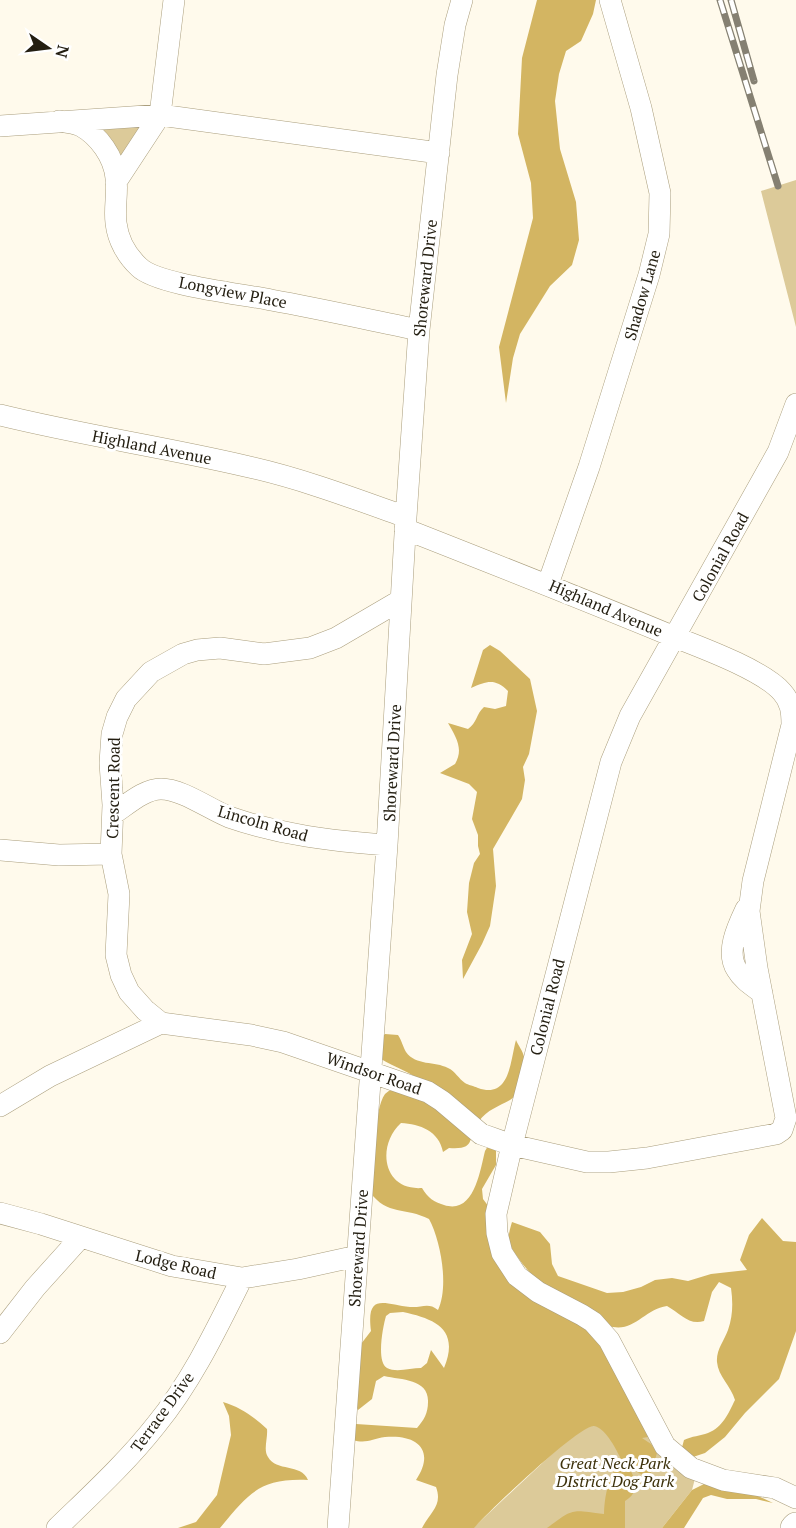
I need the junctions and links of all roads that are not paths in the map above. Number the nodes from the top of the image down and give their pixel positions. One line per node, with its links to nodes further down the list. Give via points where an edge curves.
1 (174, 0): 4 (street)
2 (462, 0): 7 (street, Shoreward Drive, via 447,75)
3 (610, 0): 13 (street, Shadow Lane, via 660,193 660,225 649,275 607,411)
4 (160, 115): 5 (street); 7 (street); 8 (street)
5 (59, 121): 6 (street); 8 (street, Longview Place, via 81,126 97,139 111,160)
6 (0, 126)
7 (439, 153): 9 (street, Shoreward Drive)
8 (116, 182): 9 (street, Longview Place, via 120,239 132,260 151,275)
9 (419, 330): 12 (street, Shoreward Drive)
10 (796, 404): 15 (street, Colonial Road, via 778,452)
11 (0, 415): 12 (street, Highland Avenue, via 248,466 320,486)
12 (405, 523): 13 (street, Highland Avenue); 14 (street, Shoreward Drive)
13 (548, 584): 15 (street, Highland Avenue)
14 (401, 600): 16 (street, Crescent Road, via 320,645 264,654 220,648 197,650 151,672 126,699 112,734); 17 (street, Shoreward Drive)
15 (674, 637): 23 (street, Highland Avenue, via 758,674 781,691 792,709 792,725 750,900 749,924 786,1118); 24 (street, Colonial Road, via 630,716 611,762)
16 (113, 814): 17 (street, Lincoln Road, via 148,792 162,789 264,827 317,839); 19 (street, Crescent Road)
17 (387, 845): 21 (street, Shoreward Drive)
18 (0, 850): 19 (street)
19 (111, 854): 20 (street, Crescent Road, via 119,894 118,966 129,992)
20 (161, 1023): 21 (street, Windsor Road, via 293,1045); 22 (street, via 50,1076)
21 (370, 1072): 24 (street, Windsor Road, via 428,1092 481,1134); 27 (street, Shoreward Drive)
22 (0, 1106)
23 (784, 1128): 24 (street, Windsor Road, via 776,1134 609,1162 572,1160)
24 (512, 1145): 30 (street, Colonial Road, via 496,1214 502,1253 518,1276 602,1331 665,1446 691,1468 723,1480 768,1486)
25 (0, 1213): 26 (street, Lodge Road)
26 (80, 1238): 28 (street, Lodge Road, via 188,1270); 29 (street)
27 (357, 1256): 28 (street, Lodge Road); 32 (street, Shoreward Drive)
28 (242, 1278): 31 (street, Terrace Drive, via 192,1372 157,1424)
29 (0, 1333)
30 (796, 1498)
31 (57, 1528)
32 (338, 1528)

